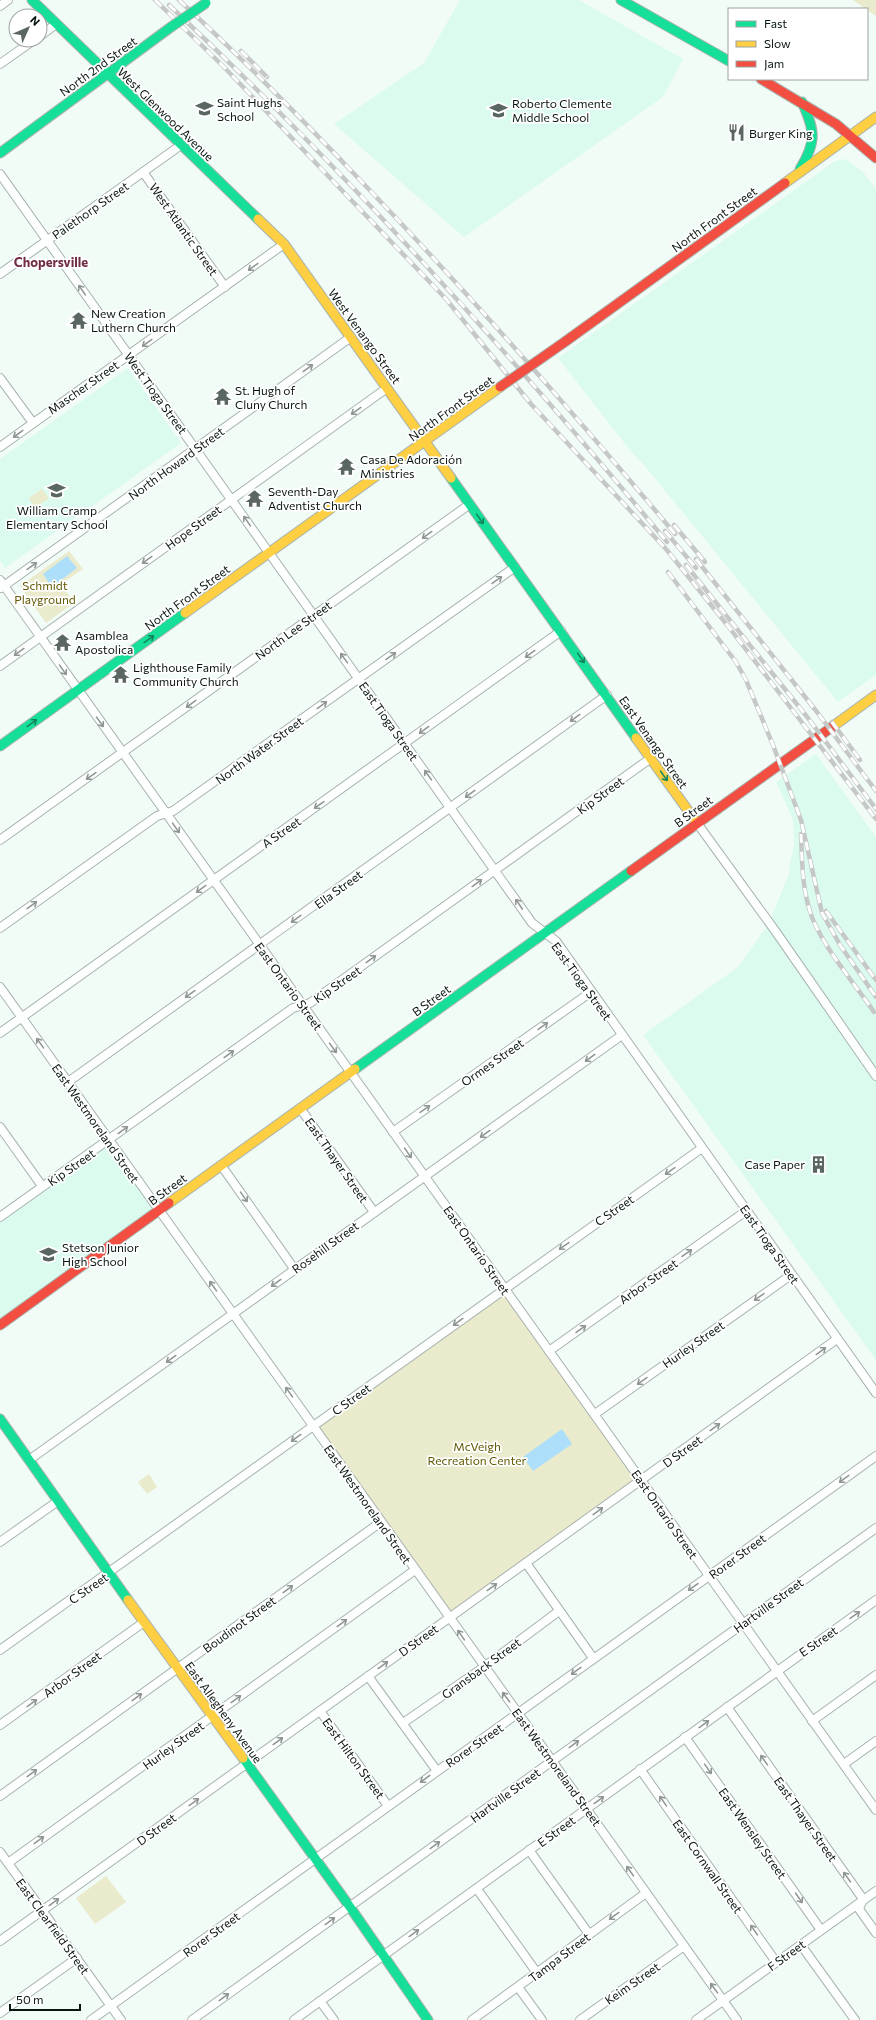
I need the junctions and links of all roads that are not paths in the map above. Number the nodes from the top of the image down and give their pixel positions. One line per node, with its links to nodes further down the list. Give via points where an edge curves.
1 (8, 0): 5 (street)
2 (32, 0): 6 (main road, West Glenwood Avenue)
3 (621, 0): 9 (main road)
4 (208, 1): 11 (main road, North 2nd Street, bridge)
5 (0, 6)
6 (56, 24): 7 (street); 11 (main road, West Glenwood Avenue)
7 (48, 30)
8 (23, 48): 10 (street)
9 (728, 60)
10 (0, 64)
11 (108, 74): 16 (main road, West Glenwood Avenue); 17 (main road, North 2nd Street)
12 (763, 80): 13 (main road)
13 (802, 102): 15 (main road); 21 (main road, via 813,128 814,140 812,150)
14 (876, 117): 15 (main road, North Front Street)
15 (851, 135): 18 (main road); 21 (main road, North Front Street)
16 (180, 144): 19 (street, Palethorp Street); 23 (main road, West Glenwood Avenue)
17 (0, 153)
18 (876, 158)
19 (144, 172): 22 (street, Palethorp Street); 25 (street, West Atlantic Street)
20 (0, 174): 22 (street, West Tioga Street)
21 (797, 174): 31 (main road, North Front Street, bridge)
22 (47, 240): 24 (street, Palethorp Street); 27 (street, West Tioga Street, one-way to 22)
23 (284, 244): 25 (street, Mascher Street, one-way to 25); 26 (main road, West Venango Street)
24 (0, 274)
25 (224, 287): 27 (street, Mascher Street, one-way to 27)
26 (351, 337): 29 (main road, West Venango Street); 33 (street, North Howard Street, one-way to 26)
27 (129, 356): 30 (street, Mascher Street); 33 (street, West Tioga Street)
28 (0, 378): 30 (street)
29 (387, 388): 31 (main road, West Venango Street); 34 (street, Hope Street, one-way to 34)
30 (32, 423): 32 (street, Mascher Street, one-way to 32)
31 (425, 442): 35 (main road, East Venango Street); 36 (main road, North Front Street)
32 (0, 447)
33 (196, 448): 34 (street, West Tioga Street); 38 (street, North Howard Street, one-way to 33)
34 (232, 499): 36 (street, West Tioga Street, one-way to 34); 41 (street, Hope Street, one-way to 41)
35 (470, 504): 37 (main road, East Venango Street, one-way to 37); 39 (street, North Lee Street, one-way to 39)
36 (269, 553): 39 (street, East Tioga Street); 44 (main road, North Front Street, one-way to 36)
37 (515, 567): 40 (main road, East Venango Street); 43 (street, North Water Street, one-way to 37)
38 (1, 585): 41 (street, East Ontario Street)
39 (314, 616): 43 (street, East Tioga Street, one-way to 39); 49 (street, North Lee Street, one-way to 49)
40 (562, 631): 46 (main road, East Venango Street, one-way to 46); 47 (street, A Street, one-way to 47)
41 (40, 637): 42 (street, Hope Street, one-way to 42); 44 (street, East Ontario Street, one-way to 44)
42 (0, 666)
43 (359, 678): 47 (street, East Tioga Street); 52 (street, North Water Street, one-way to 43, via 173,811)
44 (77, 690): 48 (main road, North Front Street, one-way to 44); 49 (street, East Ontario Street, one-way to 49)
45 (876, 695): 53 (main road, B Street)
46 (607, 696): 50 (main road, East Venango Street); 51 (street, Ella Street, one-way to 51)
47 (405, 744): 51 (street, East Tioga Street, one-way to 47); 56 (street, A Street, one-way to 56)
48 (0, 746)
49 (123, 753): 52 (street, East Ontario Street); 54 (street, North Lee Street, one-way to 54)
50 (651, 758): 53 (main road, East Venango Street, one-way to 53); 55 (street, Kip Street)
51 (451, 808): 55 (street, East Tioga Street); 59 (street, Ella Street, one-way to 59)
52 (165, 812): 56 (street, East Ontario Street, one-way to 56); 57 (street, North Water Street, one-way to 52)
53 (697, 823): 58 (main road, B Street); 67 (street, East Venango Street)
54 (0, 840)
55 (496, 870): 58 (street, East Tioga Street, one-way to 55, via 532,923); 62 (street, Kip Street, one-way to 55, via 310,1003)
56 (213, 880): 59 (street, East Ontario Street); 63 (street, A Street, one-way to 63)
57 (0, 928)
58 (544, 934): 61 (street, East Tioga Street, via 556,941); 66 (main road, B Street)
59 (259, 945): 62 (street, East Ontario Street); 68 (street, Ella Street, one-way to 68)
60 (0, 987): 63 (street, East Westmoreland Street)
61 (591, 992): 65 (street, East Tioga Street); 71 (street, Ormes Street, one-way to 61)
62 (302, 1005): 66 (street, East Ontario Street, one-way to 66); 72 (street, Kip Street, one-way to 62, via 293,1008)
63 (22, 1017): 64 (street, A Street); 68 (street, East Westmoreland Street, one-way to 63)
64 (0, 1033)
65 (622, 1035): 73 (street, East Tioga Street); 75 (street, Rosehill Street, one-way to 75)
66 (351, 1073): 69 (main road, B Street); 71 (street, East Ontario Street)
67 (876, 1076)
68 (68, 1082): 72 (street, East Westmoreland Street)
69 (300, 1108): 74 (main road, B Street); 79 (street, East Thayer Street)
70 (0, 1127): 76 (street)
71 (393, 1132): 75 (street, East Ontario Street, one-way to 75)
72 (109, 1140): 76 (street, Kip Street); 77 (street, East Westmoreland Street)
73 (702, 1148): 78 (street, East Tioga Street); 83 (street, C Street, one-way to 83)
74 (221, 1165): 77 (main road, B Street); 81 (street, one-way to 81)
75 (425, 1177): 79 (street, Rosehill Street); 83 (street, East Ontario Street)
76 (42, 1186): 80 (street, Kip Street)
77 (158, 1210): 84 (street, East Westmoreland Street, one-way to 77); 85 (main road, B Street)
78 (746, 1211): 82 (street, East Tioga Street); 87 (street, Arbor Street, one-way to 78)
79 (374, 1212): 81 (street, Rosehill Street)
80 (0, 1217)
81 (295, 1270): 84 (street, Rosehill Street, one-way to 84)
82 (791, 1275): 86 (street, East Tioga Street); 89 (street, Hurley Street, one-way to 89)
83 (504, 1289): 87 (street, East Ontario Street); 91 (street, C Street, one-way to 91)
84 (233, 1314): 91 (street, East Westmoreland Street, one-way to 84); 93 (street, Rosehill Street, one-way to 93)
85 (0, 1325)
86 (837, 1339): 88 (street, East Tioga Street); 94 (street, D Street, one-way to 86)
87 (549, 1351): 89 (street, East Ontario Street)
88 (876, 1393)
89 (595, 1414): 94 (street, East Ontario Street)
90 (0, 1419): 93 (main road, East Allegheny Avenue)
91 (313, 1426): 96 (street, East Westmoreland Street); 101 (street, C Street, one-way to 101)
92 (876, 1456): 102 (street, Rorer Street, one-way to 102)
93 (29, 1460): 95 (main road, East Allegheny Avenue)
94 (642, 1480): 99 (street, D Street, one-way to 94); 102 (street, East Ontario Street)
95 (58, 1501): 98 (street); 101 (main road, East Allegheny Avenue)
96 (381, 1522): 100 (street, East Westmoreland Street); 111 (street, Boudinot Street, one-way to 96)
97 (876, 1528): 107 (street, Hartville Street)
98 (0, 1542)
99 (526, 1563): 104 (street); 105 (street, D Street, one-way to 99)
100 (415, 1570): 105 (street, East Westmoreland Street); 118 (street, Hurley Street, one-way to 100)
101 (109, 1573): 106 (main road, East Allegheny Avenue); 108 (street, C Street)
102 (709, 1576): 107 (street, East Ontario Street); 109 (street, Rorer Street, one-way to 109)
103 (876, 1600): 112 (street, E Street, one-way to 103)
104 (559, 1610): 109 (street); 110 (street, Gransback Street)
105 (449, 1617): 110 (street, East Westmoreland Street, one-way to 105); 114 (street, D Street, one-way to 105)
106 (144, 1622): 111 (main road, East Allegheny Avenue); 121 (street, Arbor Street, one-way to 106)
107 (743, 1623): 112 (street, East Ontario Street); 124 (street, Hartville Street, one-way to 107)
108 (0, 1650)
109 (593, 1658): 117 (street, Rorer Street, one-way to 117)
110 (484, 1667): 117 (street, East Westmoreland Street, one-way to 110); 120 (street, Gransback Street)
111 (178, 1668): 118 (main road, East Allegheny Avenue); 129 (street, Boudinot Street, one-way to 111)
112 (776, 1671): 115 (street, E Street); 119 (street, East Ontario Street)
113 (876, 1675): 119 (street)
114 (368, 1676): 116 (street, D Street); 120 (street)
115 (727, 1707): 122 (street, E Street, one-way to 115); 140 (street, East Thayer Street, one-way to 115)
116 (320, 1711): 126 (street, D Street, one-way to 116); 130 (street, East Hilton Street)
117 (518, 1714): 124 (street, East Westmoreland Street); 128 (street, Rorer Street)
118 (212, 1716): 126 (main road, East Allegheny Avenue); 136 (street, Hurley Street, one-way to 118)
119 (812, 1721): 125 (street, East Ontario Street)
120 (403, 1723): 128 (street)
121 (0, 1726)
122 (685, 1737): 127 (street, E Street); 143 (street, East Wensley Street, one-way to 143)
123 (876, 1741): 125 (street)
124 (552, 1760): 131 (street, East Westmoreland Street); 141 (street, Hartville Street, one-way to 124)
125 (844, 1764): 132 (street, East Ontario Street)
126 (246, 1765): 135 (main road, East Allegheny Avenue); 142 (street, D Street, one-way to 126)
127 (640, 1770): 131 (street, E Street, one-way to 127); 151 (street, East Cornwall Street, one-way to 127)
128 (437, 1771): 130 (street, Rorer Street, one-way to 130)
129 (0, 1796)
130 (388, 1806): 135 (street, Rorer Street)
131 (586, 1809): 133 (street, E Street); 139 (street, East Westmoreland Street, one-way to 131)
132 (876, 1809)
133 (529, 1850): 137 (street, E Street); 145 (street)
134 (0, 1852): 136 (street, East Clearfield Street)
135 (315, 1860): 141 (main road, East Allegheny Avenue); 156 (street, Rorer Street)
136 (8, 1863): 142 (street, East Clearfield Street)
137 (477, 1889): 149 (street, E Street, one-way to 137); 152 (street)
138 (876, 1891): 140 (street, F Street)
139 (646, 1893): 145 (street, Tampa Street, one-way to 145); 148 (street, East Westmoreland Street)
140 (863, 1899): 143 (street, F Street); 144 (street, via 859,1909)
141 (350, 1907): 149 (main road, East Allegheny Avenue); 160 (street, Hartville Street, one-way to 141)
142 (42, 1910): 146 (street, D Street); 150 (street, East Clearfield Street)
143 (821, 1930): 147 (street, F Street)
144 (876, 1933)
145 (589, 1934): 152 (street, Tampa Street)
146 (0, 1941)
147 (801, 1944): 151 (street, F Street); 169 (street)
148 (684, 1946): 154 (street, East Westmoreland Street, one-way to 148); 166 (street, Keim Street)
149 (382, 1956): 155 (street, E Street); 163 (main road, East Allegheny Avenue)
150 (77, 1958): 156 (street, East Clearfield Street); 157 (street)
151 (776, 1962): 154 (street, F Street)
152 (537, 1973): 153 (street, Tampa Street)
153 (518, 1987): 164 (street, Tampa Street); 165 (street)
154 (723, 2000): 167 (street, F Street); 168 (street, East Westmoreland Street)
155 (320, 2001): 161 (street, E Street); 162 (street)
156 (111, 2006): 158 (street, Rorer Street); 159 (street, East Clearfield Street)
157 (0, 2013)
158 (91, 2020)
159 (121, 2020)
160 (192, 2020)
161 (294, 2020)
162 (334, 2020)
163 (428, 2020)
164 (472, 2020)
165 (542, 2020)
166 (580, 2020)
167 (696, 2020)
168 (737, 2020)
169 (854, 2020)

